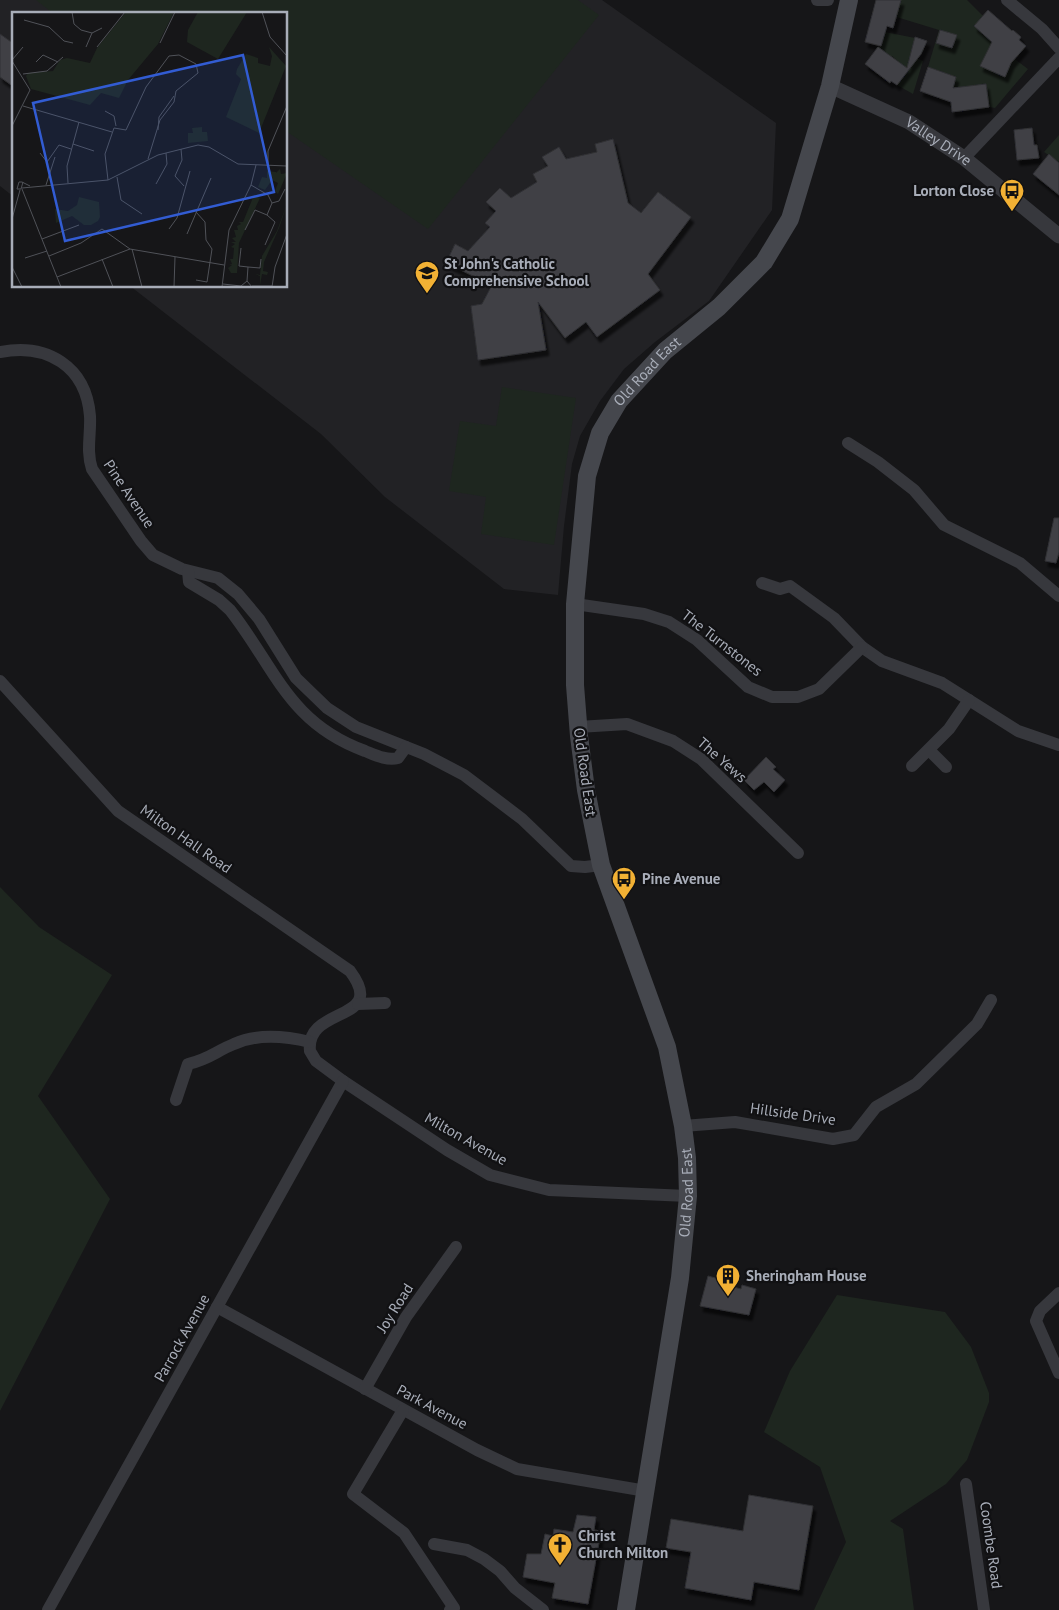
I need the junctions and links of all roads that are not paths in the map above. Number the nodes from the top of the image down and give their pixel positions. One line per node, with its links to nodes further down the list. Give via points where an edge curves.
1 (818, 0): 2 (street)
2 (828, 0)
3 (848, 0): 7 (main road, Old Road East)
4 (1007, 0): 5 (street, via 1037,24)
5 (1059, 48)
6 (1059, 58): 8 (street)
7 (830, 86): 8 (street, Valley Drive, via 909,122); 15 (main road, Old Road East, via 790,219 764,262 719,307 665,351 618,401 600,433 587,476)
8 (964, 158): 9 (street, Valley Drive)
9 (1059, 236)
10 (0, 352): 12 (street, Pine Avenue, via 40,352 56,357 69,367 89,406 88,455 94,474 149,551 167,564)
11 (848, 443): 14 (street, via 914,490 944,525 1020,563)
12 (188, 571): 21 (street, Pine Avenue, via 218,578 238,594 259,619 296,678 327,708 356,727); 21 (street, via 189,582 230,610 280,686 310,718 352,746 377,756 396,758)
13 (762, 583): 16 (street, via 779,589 790,586 834,618)
14 (1059, 596)
15 (575, 604): 16 (street, The Turnstones, via 644,614 669,622 697,640 748,687 772,698 798,697 819,689); 19 (main road, Old Road East)
16 (862, 647): 18 (street, via 889,665 940,682)
17 (0, 681): 28 (street, Milton Hall Road, via 118,811 350,971 360,987 362,996)
18 (969, 700): 20 (street, via 1018,731); 22 (street, via 949,730)
19 (578, 726): 25 (street, The Yews, via 627,724 673,741 701,759); 26 (main road, Old Road East, via 586,790)
20 (1059, 745)
21 (406, 747): 26 (street, Pine Avenue, via 447,765 477,784 522,819 571,866)
22 (929, 750): 23 (street); 24 (street)
23 (912, 766)
24 (946, 767)
25 (798, 853)
26 (601, 865): 33 (main road, Old Road East, via 667,1046)
27 (991, 1000): 33 (street, Hillside Drive, via 977,1024 916,1084 876,1107 854,1135 833,1139 735,1122)
28 (358, 1004): 29 (street); 30 (street, via 318,1026)
29 (385, 1004)
30 (310, 1042): 31 (street, Milton Avenue, via 314,1059); 32 (street, via 285,1037 250,1038 209,1058 190,1058)
31 (343, 1081): 34 (street, Milton Avenue, via 490,1175 549,1190); 37 (street, Parrock Avenue)
32 (176, 1100)
33 (683, 1126): 34 (main road, Old Road East)
34 (688, 1196): 42 (main road, Old Road East, via 680,1278)
35 (456, 1246): 39 (street, Joy Road, via 406,1317)
36 (1059, 1293): 38 (street, via 1036,1322)
37 (217, 1307): 39 (street, Park Avenue); 44 (street, Parrock Avenue)
38 (1059, 1373)
39 (365, 1389): 40 (street, Park Avenue)
40 (403, 1410): 42 (street, Park Avenue, via 517,1469); 45 (street, via 353,1494 404,1533 454,1608)
41 (966, 1484): 48 (street, Coombe Road)
42 (646, 1491): 47 (main road, Old Road East)
43 (434, 1544): 46 (street, via 467,1550 484,1559)
44 (48, 1610)
45 (450, 1610)
46 (543, 1610)
47 (626, 1610)
48 (984, 1610)

